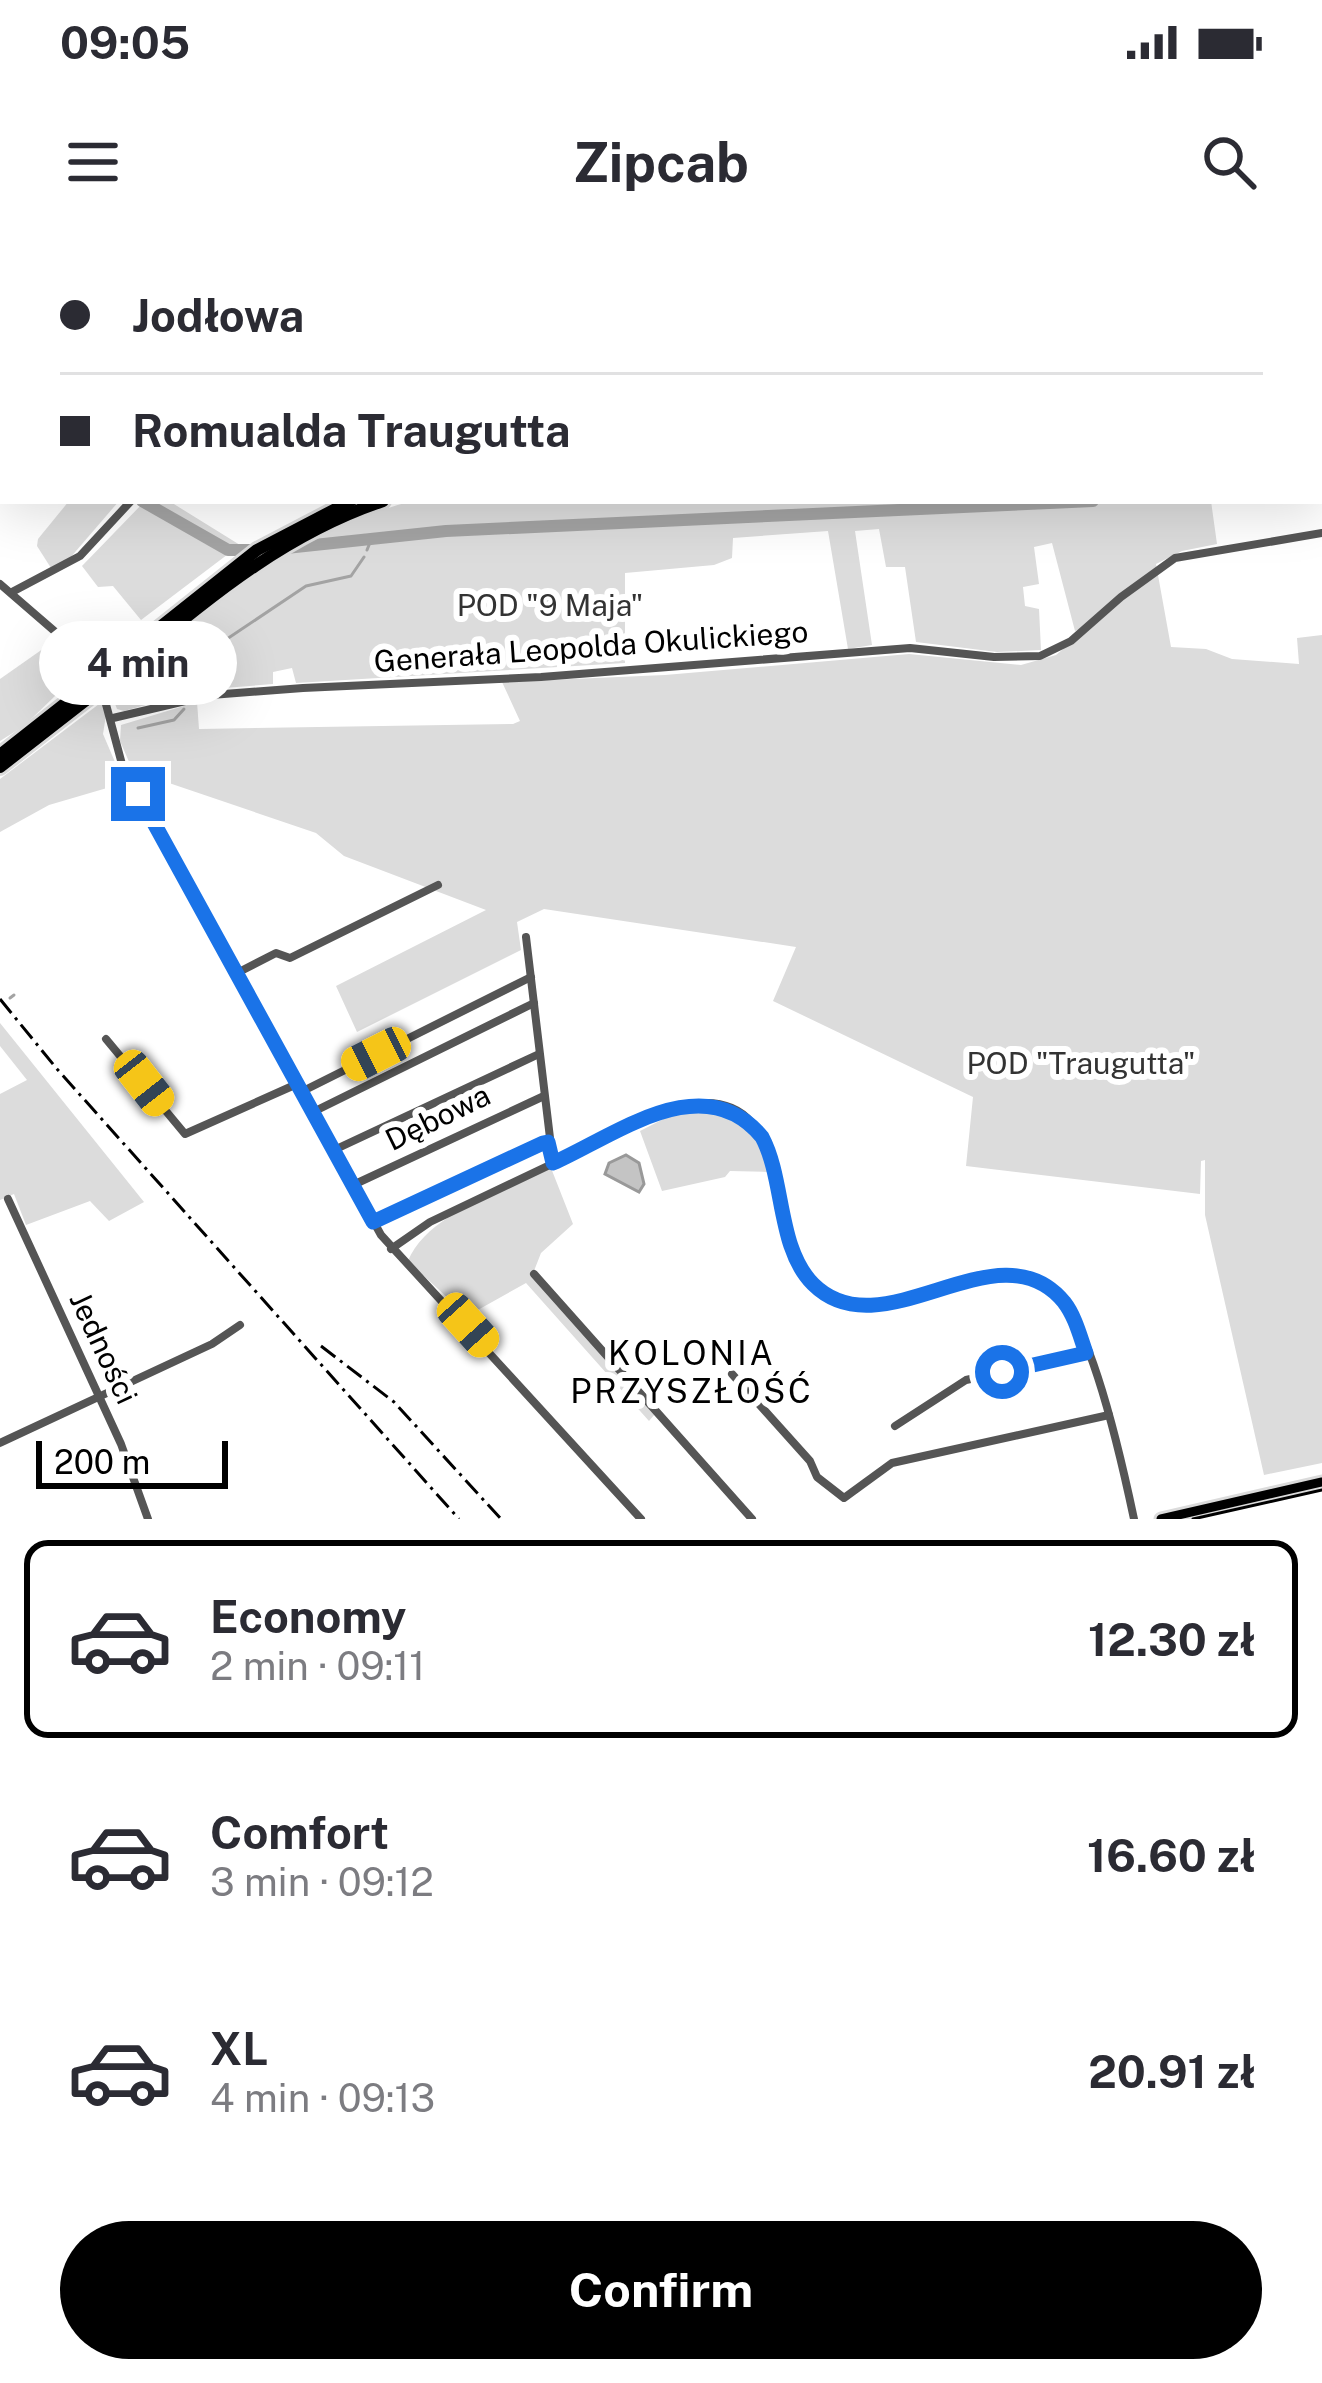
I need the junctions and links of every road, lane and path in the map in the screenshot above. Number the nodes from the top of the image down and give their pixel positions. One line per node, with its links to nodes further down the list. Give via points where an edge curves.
1 (128, 504): 7 (street, via 80,556)
2 (346, 504): 4 (highway)
3 (374, 504): 4 (highway)
4 (302, 528): 8 (highway); 8 (highway, via 224,572)
5 (1322, 533): 10 (street, Generała Leopolda Okulickiego, via 1175,558 1071,641 1040,656 910,648 211,694)
6 (0, 584): 7 (street)
7 (12, 592): 10 (street, via 96,668)
8 (132, 656): 9 (highway, bridge)
9 (84, 696): 11 (highway); 12 (highway)
10 (113, 718): 15 (street, via 123,768)
11 (0, 755)
12 (0, 767)
13 (438, 886): 15 (street, via 290,958 276,953)
14 (526, 937): 16 (street)
15 (236, 973): 20 (street)
16 (531, 976): 17 (street); 20 (street)
17 (534, 1003): 19 (street); 22 (street)
18 (106, 1039): 20 (street, via 185,1134)
19 (539, 1054): 21 (street); 24 (street)
20 (299, 1088): 22 (street)
21 (544, 1096): 23 (street); 26 (street, Dębowa)
22 (313, 1112): 24 (street)
23 (548, 1142): 25 (street); 28 (street)
24 (334, 1150): 26 (street)
25 (553, 1163): 29 (street); 32 (street, via 678,1106 724,1108 762,1137 795,1252 824,1294 877,1304 1021,1276 1060,1298)
26 (353, 1185): 28 (street)
27 (8, 1199): 34 (street, Jedności)
28 (373, 1222): 29 (street)
29 (391, 1249): 40 (street)
30 (534, 1274): 41 (street)
31 (240, 1325): 34 (street)
32 (1086, 1353): 35 (street); 36 (street, via 966,1380)
33 (732, 1374): 35 (street, via 817,1477 850,1498 892,1463)
34 (99, 1397): 37 (street); 39 (street, Jedności)
35 (1109, 1415): 42 (street)
36 (895, 1426)
37 (0, 1443)
38 (1322, 1482): 43 (main road)
39 (148, 1519)
40 (641, 1519)
41 (752, 1519)
42 (1135, 1519)
43 (1161, 1519)

